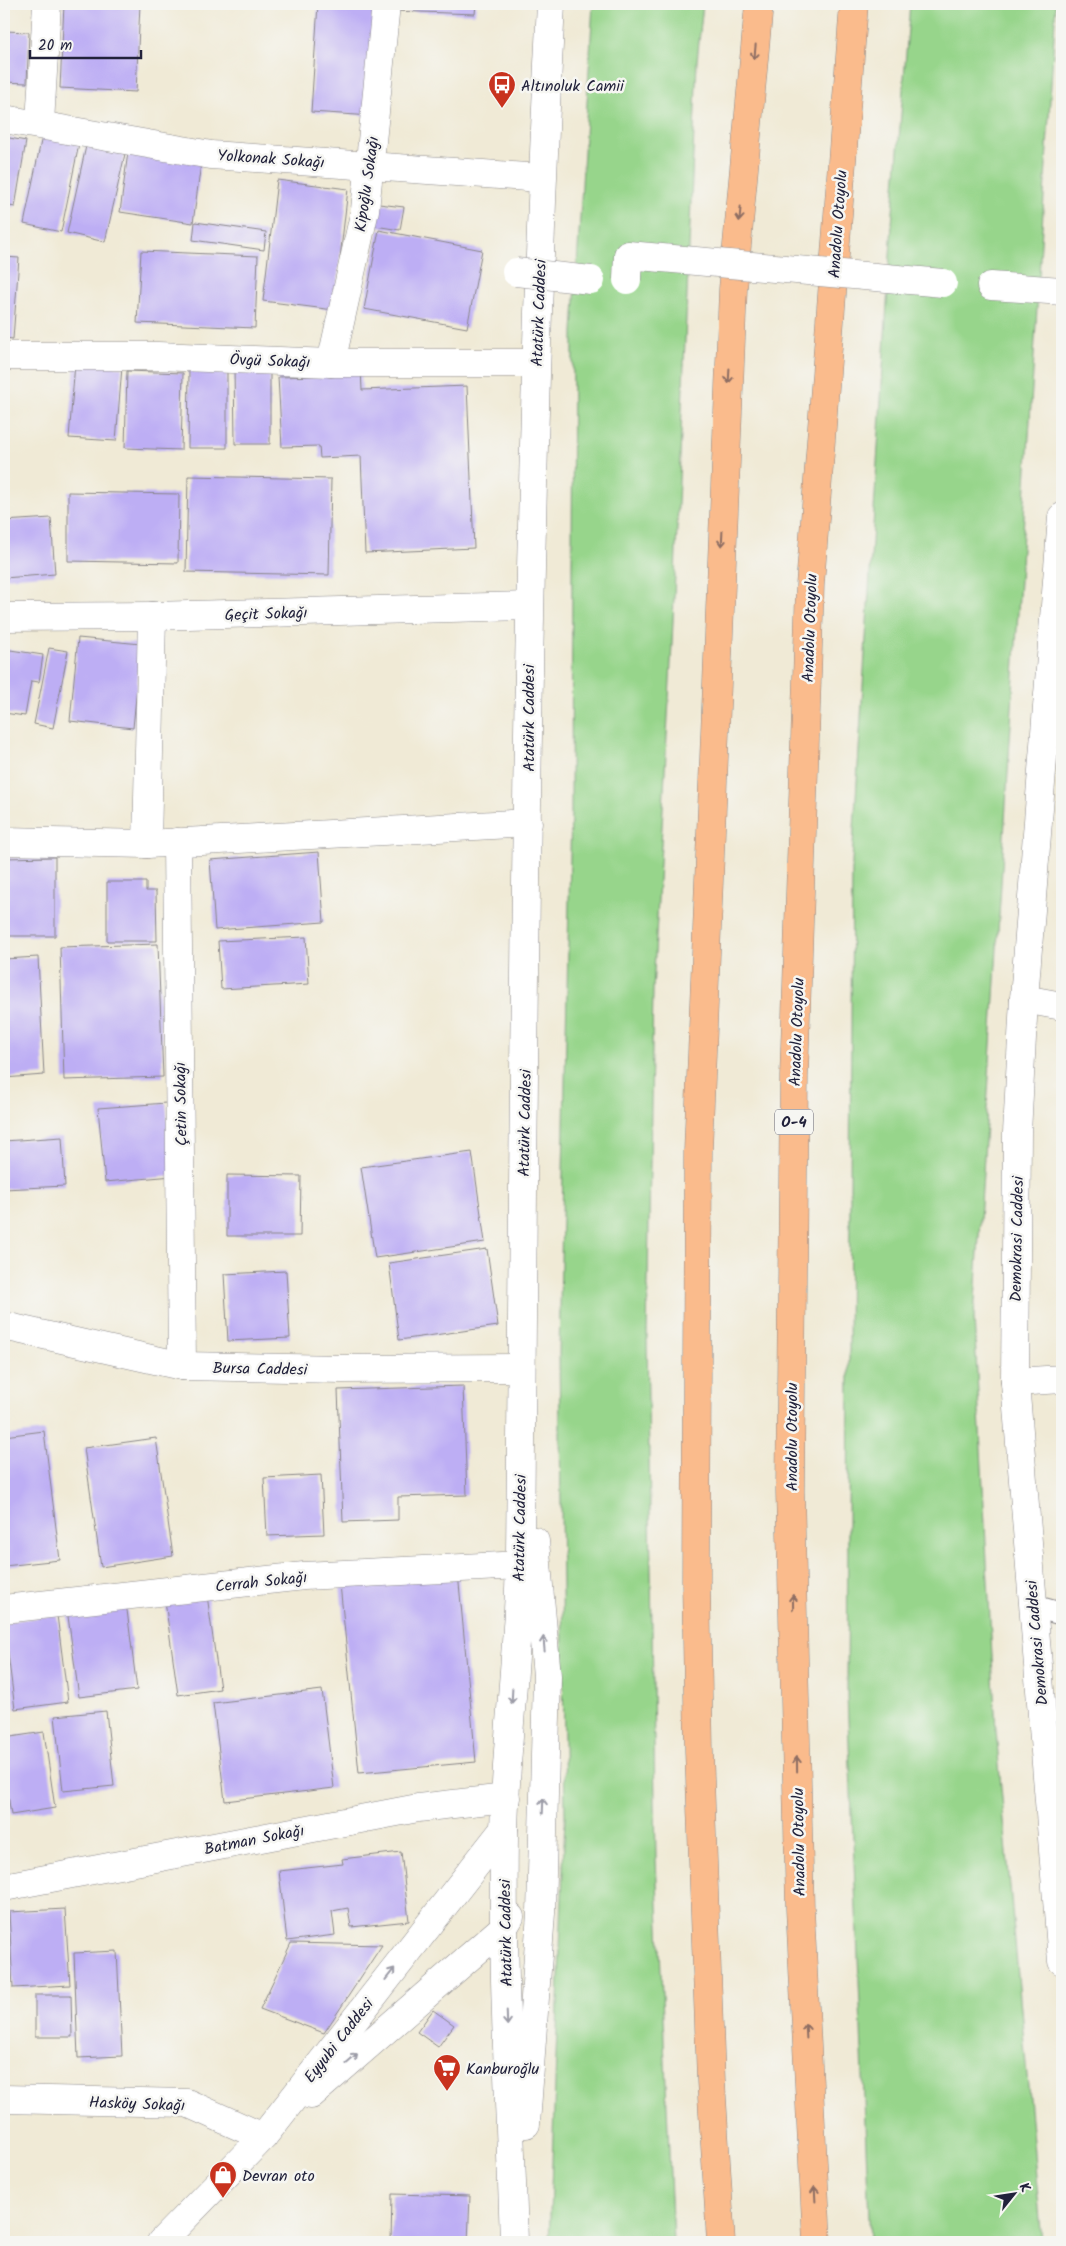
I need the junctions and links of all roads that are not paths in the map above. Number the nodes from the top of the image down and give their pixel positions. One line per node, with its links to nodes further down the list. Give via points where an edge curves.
1 (47, 4): 7 (street)
2 (386, 4): 8 (street, Kipoğlu Sokağı)
3 (550, 4): 9 (street, Atatürk Caddesi)
4 (759, 4): 53 (highway, one-way to 53, via 733,289 698,1150 696,1582 699,1741)
5 (854, 4): 54 (highway, Anadolu Otoyolu / O-4, one-way to 5, via 800,1909 790,1491 794,1077 810,585)
6 (4, 118): 7 (street, Yolkonak Sokağı)
7 (40, 123): 8 (street, Yolkonak Sokağı, via 211,155)
8 (371, 165): 9 (street, Yolkonak Sokağı); 17 (street, Kipoğlu Sokağı, via 365,210)
9 (542, 178): 18 (street, Atatürk Caddesi)
10 (516, 272): 11 (street, bridge)
11 (591, 280)
12 (627, 280): 13 (street, bridge, via 628,255)
13 (943, 283)
14 (991, 286): 15 (street)
15 (1062, 291)
16 (4, 356): 17 (street, Övgü Sokağı, via 158,356)
17 (331, 363): 18 (street, Övgü Sokağı)
18 (535, 363): 20 (street, Atatürk Caddesi)
19 (1062, 517): 27 (street, Demokrasi Caddesi)
20 (529, 606): 21 (street, Geçit Sokağı); 23 (street, Atatürk Caddesi)
21 (152, 616): 22 (street, Geçit Sokağı); 26 (street)
22 (4, 618)
23 (528, 823): 25 (street); 31 (street, Atatürk Caddesi)
24 (4, 841): 26 (street)
25 (177, 842): 26 (street); 30 (street, Çetin Sokağı)
26 (148, 844)
27 (1024, 1000): 28 (street); 33 (street, Demokrasi Caddesi, via 1017,1133)
28 (1062, 1006)
29 (4, 1326): 30 (street, Bursa Caddesi)
30 (182, 1366): 31 (street, Bursa Caddesi)
31 (520, 1368): 34 (street, Atatürk Caddesi); 41 (street, one-way to 31, via 547,1676)
32 (1062, 1378): 33 (street)
33 (1015, 1382): 35 (street, Demokrasi Caddesi)
34 (520, 1565): 36 (street, Cerrah Sokağı, via 304,1576); 38 (street, Atatürk Caddesi, one-way to 38)
35 (1033, 1606): 37 (lane); 40 (street, Demokrasi Caddesi)
36 (4, 1609)
37 (1062, 1614)
38 (506, 1798): 39 (street, Atatürk Caddesi); 42 (street, Batman Sokağı, via 418,1808)
39 (497, 1845): 43 (street, via 516,1860); 44 (street, Atatürk Caddesi); 50 (street, Eyyubi Caddesi, one-way to 39)
40 (1058, 1848): 45 (street, Demokrasi Caddesi)
41 (542, 1855): 43 (street); 48 (street)
42 (4, 1887)
43 (527, 1893): 44 (street); 48 (street)
44 (504, 1927): 46 (street); 47 (street, Atatürk Caddesi)
45 (1062, 1961)
46 (451, 1973): 47 (street, via 478,1966 490,1970); 50 (street, one-way to 46)
47 (506, 1990): 52 (street, Atatürk Caddesi, one-way to 52)
48 (528, 2094): 52 (street)
49 (4, 2099): 50 (street, Hasköy Sokağı, via 187,2103)
50 (263, 2136): 51 (street, Eyyubi Caddesi)
51 (161, 2242)
52 (516, 2242)
53 (720, 2242)
54 (817, 2242)

